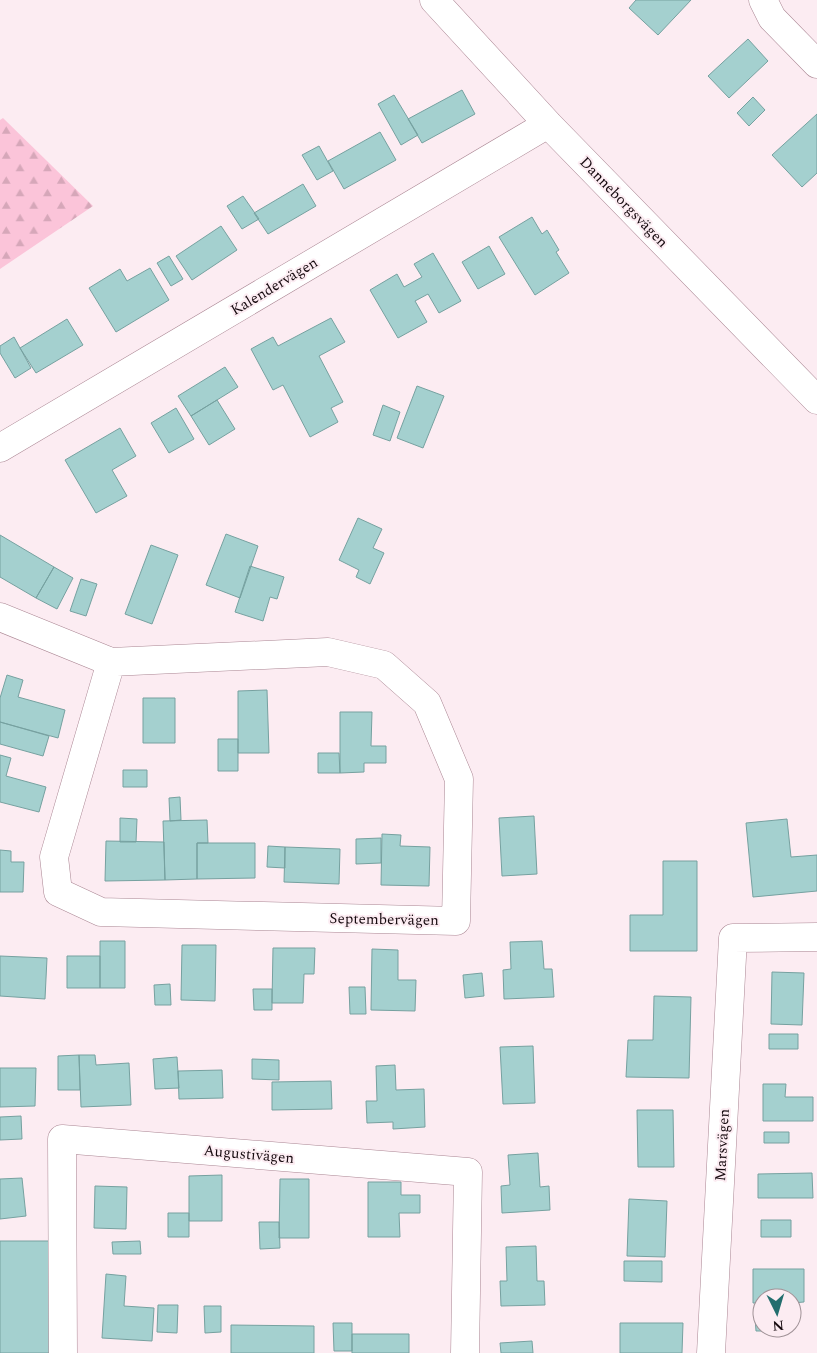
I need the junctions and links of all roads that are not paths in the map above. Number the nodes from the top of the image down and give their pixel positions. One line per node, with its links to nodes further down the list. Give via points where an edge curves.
1 (434, 0): 4 (street, Danneborgsvägen)
2 (763, 0): 3 (street, via 772,18)
3 (817, 64)
4 (548, 124): 5 (street, Danneborgsvägen); 6 (street, Kalendervägen)
5 (817, 400)
6 (0, 448)
7 (0, 617): 8 (street, Septembervägen)
8 (111, 662): 8 (street, Septembervägen, via 54,857 58,892 101,912 456,921 459,779 427,703 384,665 328,652)
9 (817, 937): 12 (street, Marsvägen, via 733,938)
10 (63, 1353): 11 (street, Augustivägen, via 62,1139 468,1172)
11 (465, 1353)
12 (711, 1353)

